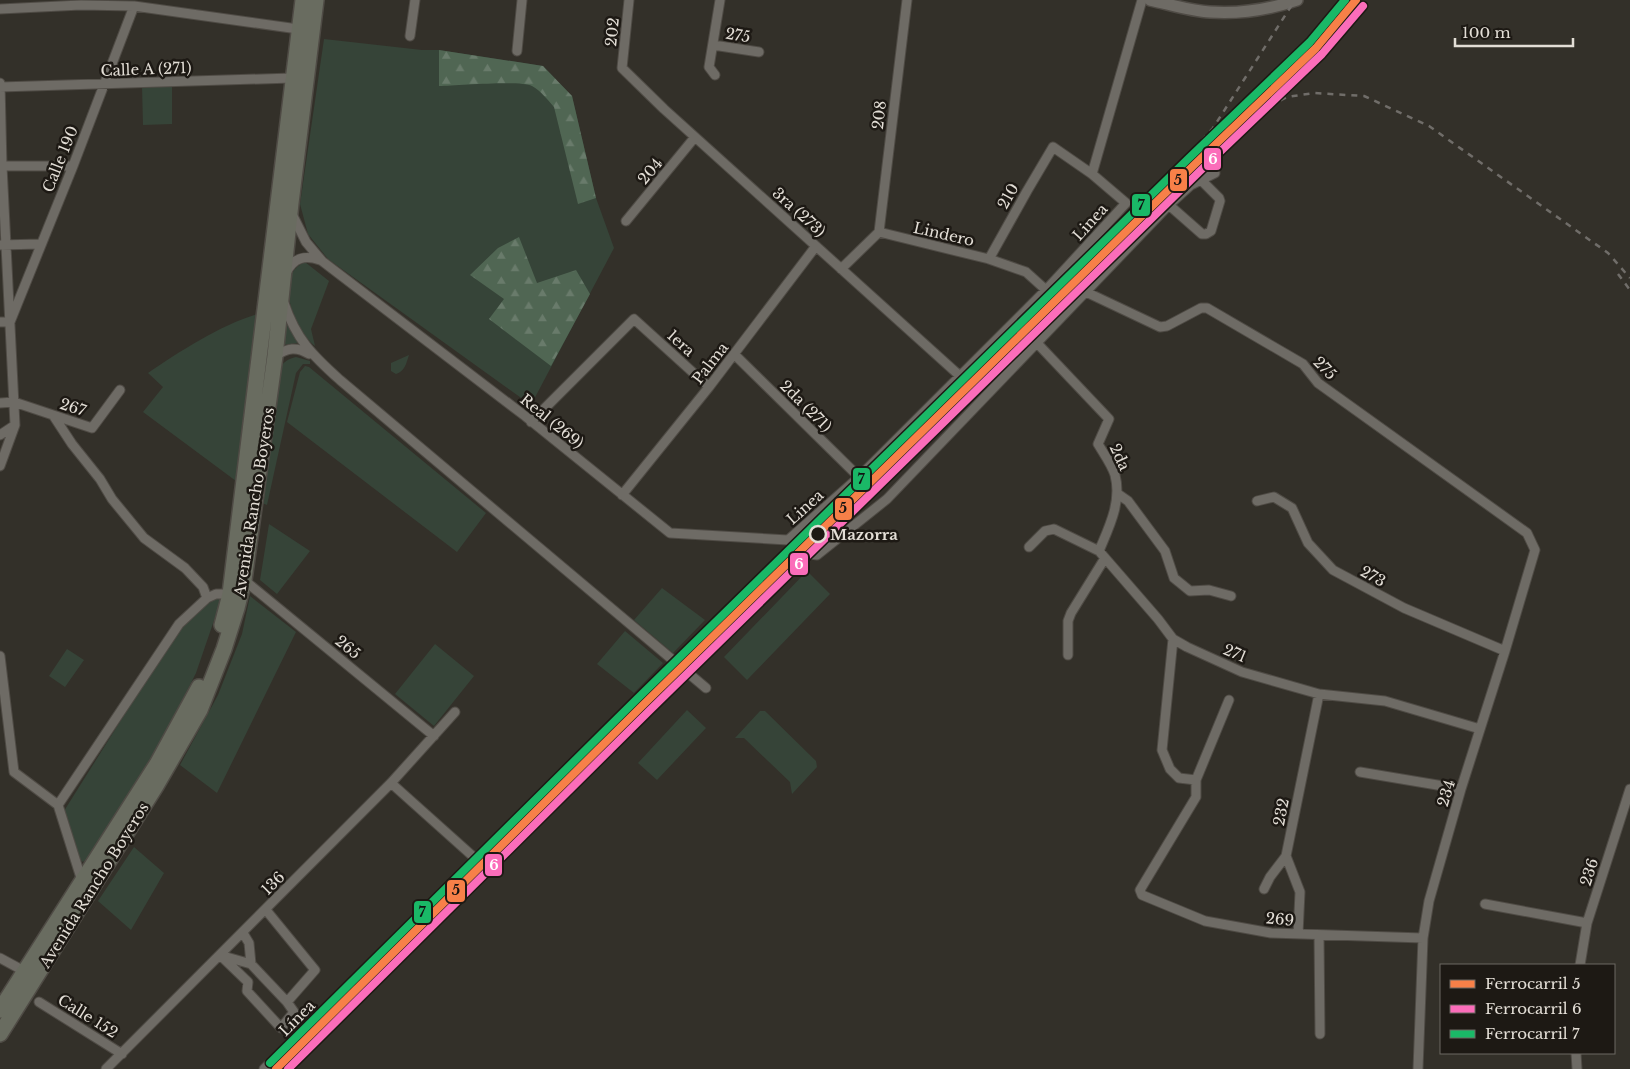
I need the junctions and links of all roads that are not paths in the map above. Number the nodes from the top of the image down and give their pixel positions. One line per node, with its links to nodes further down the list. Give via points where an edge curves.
1 (303, 0): 14 (highway, Avenida Rancho Boyeros)
2 (316, 0): 31 (highway, Avenida Rancho Boyeros)
3 (415, 0): 15 (street)
4 (522, 0): 17 (street)
5 (629, 0): 19 (street, 202)
6 (720, 0): 16 (street)
7 (907, 0): 34 (street, 208)
8 (1142, 0): 29 (street)
9 (1150, 0): 10 (street, via 1208,12 1240,12 1276,7)
10 (1297, 0)
11 (80, 3): 12 (street); 13 (street)
12 (134, 6): 14 (street); 23 (street, Calle 190)
13 (0, 9)
14 (298, 29): 21 (highway, Avenida Rancho Boyeros)
15 (410, 36)
16 (713, 45): 18 (street, 275); 20 (street, via 709,67)
17 (517, 51)
18 (759, 52)
19 (622, 68): 25 (street, 3ra (273))
20 (715, 75)
21 (292, 78): 23 (street, Calle A (271)); 70 (highway, Avenida Rancho Boyeros)
22 (0, 83): 24 (street)
23 (104, 84): 24 (street, Calle A (271)); 27 (street, Calle 190)
24 (0, 87): 26 (street)
25 (695, 137): 33 (street, 204); 37 (street, 3ra (273))
26 (1, 166): 27 (street); 36 (street)
27 (73, 166): 35 (street, Calle 190)
28 (1215, 173): 30 (street, Linea)
29 (1092, 174): 38 (street, 210, via 1053,147); 42 (street, Linea, via 1126,203)
30 (1202, 180): 32 (street, Linea, via 1191,185); 32 (street, via 1220,201 1210,231 1202,234)
31 (291, 203): 39 (street, Real (269), via 300,233); 41 (highway, Avenida Rancho Boyeros)
32 (1169, 205): 43 (street, Linea)
33 (626, 221)
34 (879, 232): 38 (street, Lindero); 40 (street)
35 (40, 244): 36 (street); 46 (street, Calle 190)
36 (3, 245): 46 (street)
37 (816, 246): 40 (street, 3ra (273)); 48 (street, Palma)
38 (989, 259): 42 (street, Lindero, via 1026,272)
39 (322, 261): 41 (street, via 306,256 300,258 290,266); 57 (street, Real (269))
40 (841, 269): 51 (street, 3ra (273))
41 (284, 280): 44 (highway, Avenida Rancho Boyeros)
42 (1046, 290): 51 (street, Linea)
43 (1086, 292): 47 (street, Linea); 65 (street, 275, via 1160,327 1207,308 1303,364 1318,383)
44 (282, 298): 49 (highway, Avenida Rancho Boyeros); 50 (street, via 295,330)
45 (0, 322): 46 (street)
46 (10, 322): 54 (street)
47 (1036, 342): 62 (street, 2da, via 1109,419 1098,444 1115,474); 66 (street, Linea, via 887,498 817,555 800,551)
48 (734, 354): 52 (street, Palma); 61 (street, 2da (271))
49 (276, 356): 50 (street, via 291,348 302,349); 69 (highway, Avenida Rancho Boyeros)
50 (314, 356): 77 (street)
51 (960, 376): 61 (street, Linea)
52 (709, 387): 57 (street, 1era, via 634,319); 63 (street, Palma)
53 (120, 390): 56 (street, 267, via 92,428)
54 (14, 402): 55 (street, 267); 56 (street, 267); 58 (street)
55 (0, 403)
56 (53, 414): 72 (street, via 112,499 144,538 185,568)
57 (531, 422): 63 (street, Real (269))
58 (15, 425): 59 (street); 60 (street)
59 (0, 435)
60 (0, 466)
61 (858, 477): 66 (street, Linea)
62 (1118, 494): 68 (street, 2da); 71 (street, via 1128,501 1165,551 1174,578 1190,592 1209,590)
63 (622, 495): 66 (street, Real (269), via 670,533)
64 (1257, 501): 74 (street, 273, via 1274,497 1292,508 1308,544 1333,570 1404,608)
65 (1527, 533): 74 (street, 234, via 1535,550)
66 (788, 540)
67 (1029, 547): 68 (street, 271, via 1045,531 1054,529)
68 (1102, 555): 73 (street, 271); 75 (street, 2da, via 1068,621)
69 (244, 580): 82 (street, 265); 107 (highway, Avenida Rancho Boyeros, via 224,649 200,710)
70 (230, 594): 72 (street); 90 (highway, Avenida Rancho Boyeros, via 216,645 191,704)
71 (1232, 596)
72 (207, 598): 88 (street, via 179,624)
73 (1173, 639): 78 (street, 271, via 1242,672); 84 (street, via 1162,750 1170,769 1179,778)
74 (1505, 651): 81 (street, 234)
75 (1068, 655)
76 (0, 656): 88 (street, via 14,772)
77 (706, 688)
78 (1318, 694): 81 (street, 271, via 1384,701); 89 (street, 232)
79 (1229, 700): 84 (street)
80 (455, 712): 82 (street, 136)
81 (1480, 729): 86 (street, 234)
82 (434, 736): 85 (street, 136)
83 (1360, 772): 86 (street)
84 (1196, 780): 96 (street, 269, via 1196,797 1140,890 1142,895 1205,921 1271,933)
85 (391, 783): 93 (street, 136); 112 (street, Línea, via 477,860)
86 (1461, 789): 98 (street, 234, via 1429,901)
87 (1630, 789): 94 (street, 236)
88 (58, 805): 90 (street)
89 (1286, 856): 91 (street); 96 (street, via 1300,892)
90 (82, 882): 103 (highway, Avenida Rancho Boyeros)
91 (1264, 889)
92 (1485, 904): 94 (street)
93 (266, 910): 95 (street, 136); 105 (street, via 315,970)
94 (1586, 923): 102 (street, 236)
95 (243, 932): 99 (street, 136); 101 (street, via 250,943)
96 (1298, 934): 97 (street, 269)
97 (1320, 935): 98 (street, 269); 108 (street)
98 (1423, 938): 113 (street, 234)
99 (220, 955): 101 (street); 105 (street, via 248,982 247,991 281,1028 294,1012); 109 (street, 136)
100 (0, 958): 103 (street)
101 (250, 964): 105 (street)
102 (1580, 964)
103 (24, 971): 106 (highway, Avenida Rancho Boyeros)
104 (39, 1002): 109 (street, Calle 152)
105 (287, 1002)
106 (0, 1010)
107 (0, 1034)
108 (1320, 1034)
109 (122, 1054): 111 (street, 136)
110 (1576, 1054): 114 (street)
111 (106, 1069)
112 (264, 1069)
113 (1418, 1069)
114 (1577, 1069)

